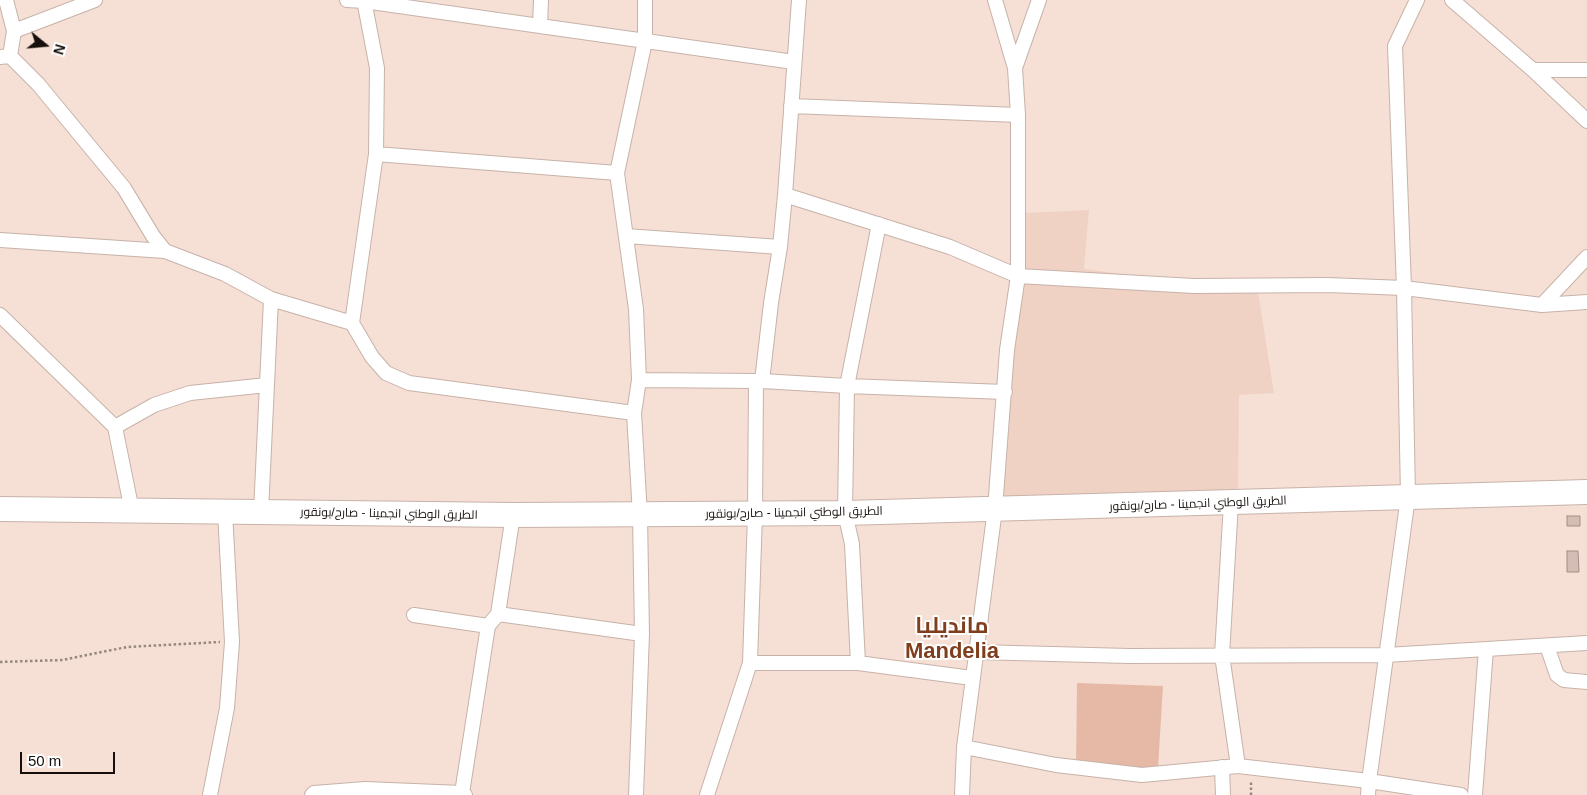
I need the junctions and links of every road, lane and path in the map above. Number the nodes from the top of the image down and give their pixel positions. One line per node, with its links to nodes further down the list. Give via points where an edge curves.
1 (6, 0): 13 (street)
2 (95, 0): 13 (street)
3 (347, 0): 11 (street)
4 (541, 0): 12 (street)
5 (645, 0): 14 (street)
6 (799, 0): 16 (street)
7 (995, 0): 17 (street)
8 (1039, 0): 17 (street)
9 (1417, 0): 33 (street, via 1395,46)
10 (1452, 0): 18 (street)
11 (364, 1): 12 (street); 23 (street, via 376,68)
12 (540, 26): 14 (street)
13 (14, 31): 15 (street)
14 (645, 41): 16 (street); 24 (street)
15 (5, 56): 30 (street, via 38,84 124,188 152,236)
16 (794, 62): 20 (street)
17 (1015, 68): 21 (street)
18 (1533, 70): 19 (street); 22 (street)
19 (1587, 70)
20 (791, 106): 21 (street); 25 (street)
21 (1018, 115): 32 (street)
22 (1587, 121)
23 (376, 154): 24 (street); 38 (street)
24 (617, 173): 27 (street)
25 (786, 195): 26 (street); 29 (street)
26 (879, 224): 32 (street, via 950,247); 42 (street)
27 (626, 236): 29 (street); 39 (street, via 636,309)
28 (0, 240): 30 (street)
29 (780, 247): 40 (street)
30 (165, 251): 34 (street, via 225,274)
31 (1587, 257): 36 (street)
32 (1018, 276): 33 (street, via 1194,286); 43 (street, via 1007,350)
33 (1404, 288): 36 (street); 47 (street)
34 (271, 299): 38 (street); 41 (street)
35 (1587, 302): 36 (street)
36 (1542, 305)
37 (0, 314): 45 (street)
38 (352, 323): 44 (street, via 386,374 409,383)
39 (639, 380): 40 (street); 44 (street)
40 (759, 380): 42 (street); 55 (street)
41 (268, 386): 45 (street, via 190,393 154,406); 53 (street)
42 (847, 386): 43 (street); 54 (street)
43 (1005, 392): 50 (street)
44 (634, 413): 57 (street)
45 (115, 427): 51 (street)
46 (1587, 492): 47 (highway, الطريق الوطني انجمينا - صارح/بونقور)
47 (1408, 497): 48 (highway, الطريق الوطني انجمينا - صارح/بونقور); 68 (street)
48 (1231, 503): 50 (highway, الطريق الوطني انجمينا - صارح/بونقور); 67 (street)
49 (0, 509): 51 (highway, الطريق الوطني انجمينا - صارح/بونقور)
50 (995, 509): 54 (highway, الطريق الوطني انجمينا - صارح/بونقور); 66 (street)
51 (132, 511): 52 (highway, الطريق الوطني انجمينا - صارح/بونقور)
52 (225, 512): 53 (highway, الطريق الوطني انجمينا - صارح/بونقور); 62 (street)
53 (261, 512): 56 (highway, الطريق الوطني انجمينا - صارح/بونقور)
54 (845, 513): 55 (highway, الطريق الوطني انجمينا - صارح/بونقور); 71 (street, via 852,544)
55 (755, 514): 57 (highway, الطريق الوطني انجمينا - صارح/بونقور); 70 (street)
56 (513, 515): 57 (highway, الطريق الوطني انجمينا - صارح/بونقور); 58 (street)
57 (640, 515): 61 (street)
58 (498, 614): 60 (street); 61 (street)
59 (414, 615): 60 (street)
60 (488, 626): 78 (street)
61 (642, 634): 81 (street)
62 (232, 642): 69 (path, via 127,647 62,660); 79 (street, via 228,708)
63 (1587, 643): 64 (street)
64 (1547, 646): 65 (street); 73 (street, via 1557,675 1564,680)
65 (1486, 649): 68 (street); 87 (street)
66 (976, 652): 67 (street); 72 (street)
67 (1222, 655): 68 (street); 75 (street)
68 (1386, 655): 77 (street)
69 (0, 662)
70 (750, 663): 71 (street); 82 (street)
71 (858, 663): 72 (street)
72 (972, 678): 74 (street)
73 (1587, 682)
74 (964, 747): 76 (street, via 1056,765 1142,775); 83 (street)
75 (1238, 766): 76 (street); 77 (street)
76 (1222, 767): 84 (street)
77 (1369, 781): 85 (street); 86 (street)
78 (463, 794): 80 (street, via 365,789)
79 (210, 795)
80 (312, 795)
81 (636, 795)
82 (707, 795)
83 (962, 795)
84 (1223, 795)
85 (1368, 795)
86 (1461, 795)
87 (1475, 795)

